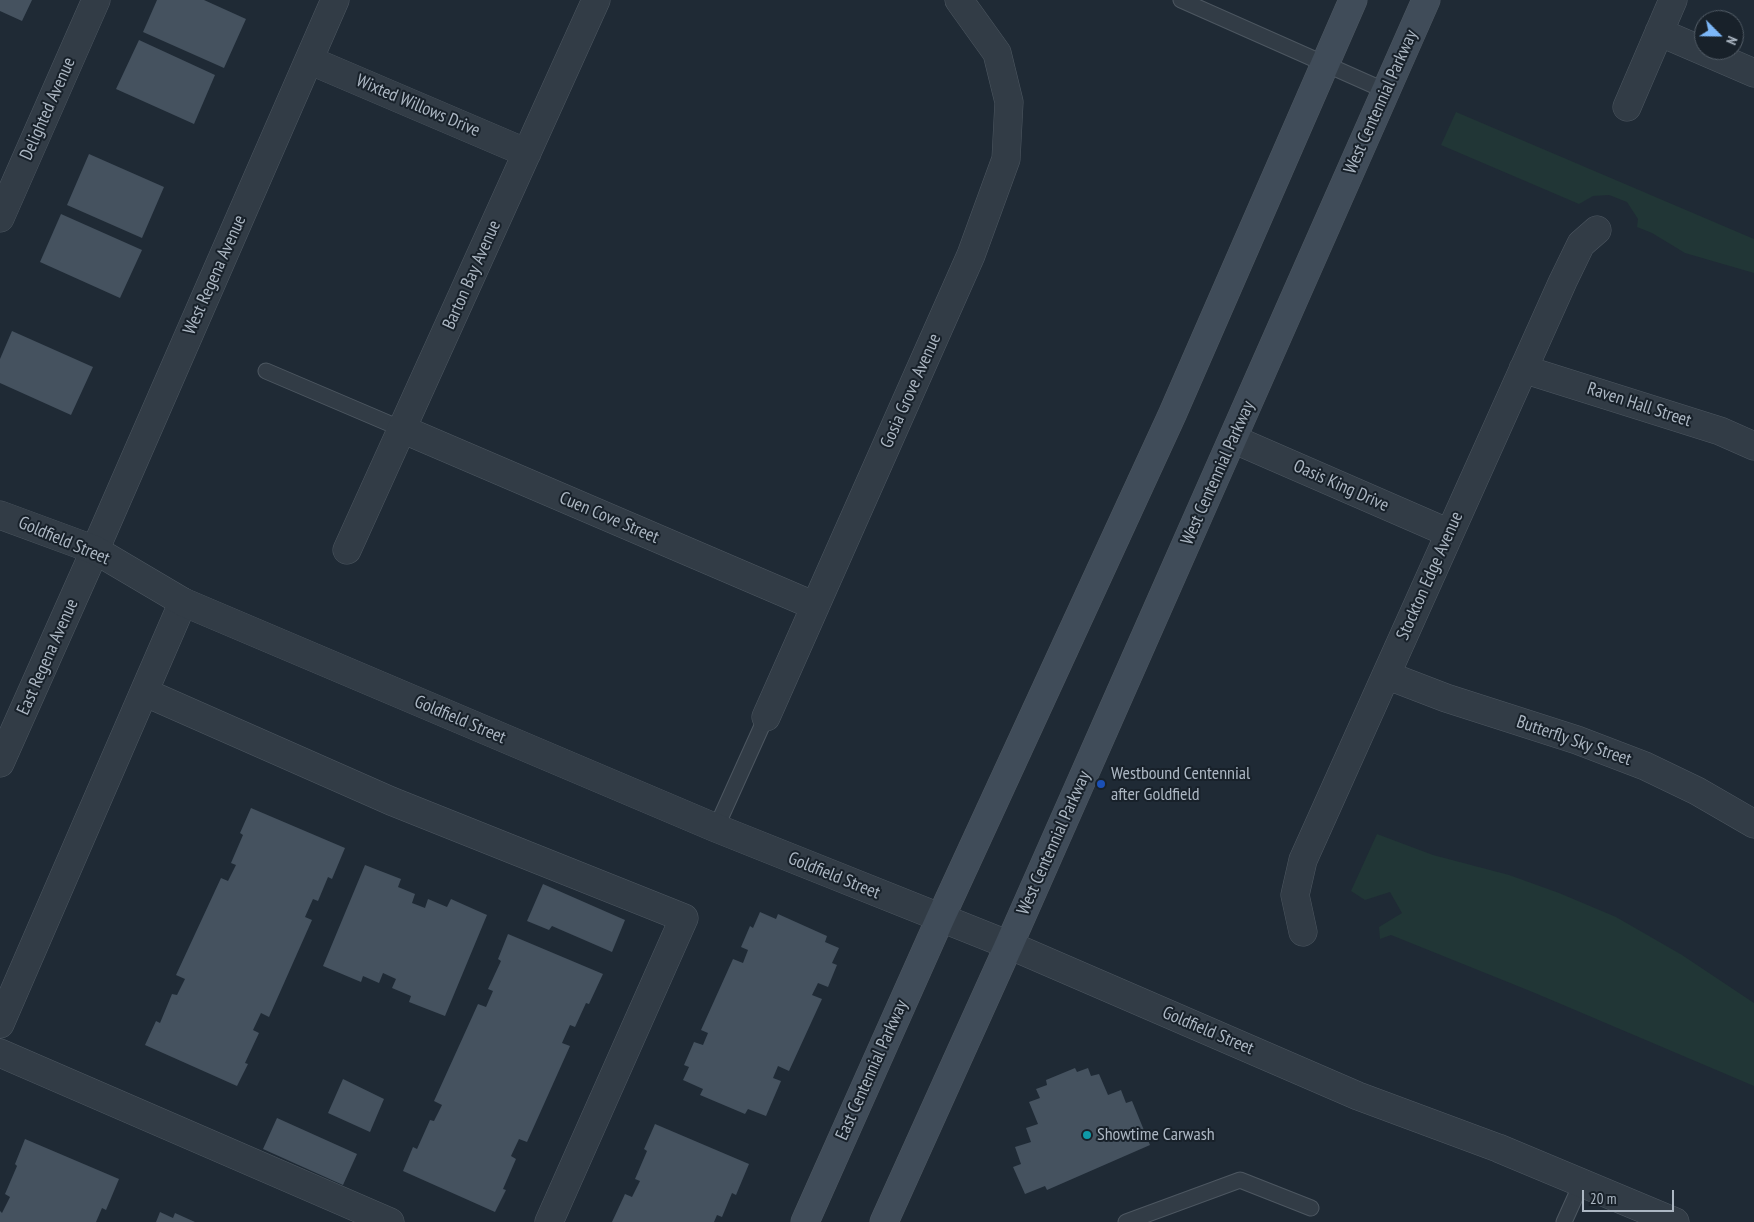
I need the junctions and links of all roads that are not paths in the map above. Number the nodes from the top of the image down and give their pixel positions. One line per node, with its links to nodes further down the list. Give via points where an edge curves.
1 (96, 0): 16 (street, Delighted Avenue)
2 (335, 0): 10 (street, West Regena Avenue)
3 (596, 0): 15 (street, Barton Bay Avenue)
4 (959, 0): 28 (street, Gosia Grove Avenue, via 997,53 1009,102 1006,159 971,255)
5 (1181, 0): 11 (lane)
6 (1353, 0): 11 (main road)
7 (1426, 0): 13 (main road, West Centennial Parkway)
8 (1673, 0): 9 (street)
9 (1659, 32): 12 (street); 14 (street)
10 (309, 60): 15 (street, Wixted Willows Drive); 25 (street, West Regena Avenue)
11 (1324, 64): 13 (lane); 35 (main road, via 1172,415)
12 (1754, 73)
13 (1386, 91): 21 (main road, West Centennial Parkway)
14 (1627, 107)
15 (527, 152): 20 (street, Barton Bay Avenue)
16 (0, 218)
17 (1597, 230): 18 (street, Stockton Edge Avenue, via 1581,244)
18 (1524, 369): 22 (street, Raven Hall Street, via 1703,425); 24 (street, Stockton Edge Avenue)
19 (266, 371): 20 (lane)
20 (402, 429): 26 (street, Barton Bay Avenue); 28 (street, Cuen Cove Street)
21 (1233, 439): 24 (street, Oasis King Drive); 37 (main road, West Centennial Parkway)
22 (1754, 446)
23 (0, 515): 25 (street, Goldfield Street)
24 (1449, 533): 29 (street, Stockton Edge Avenue)
25 (95, 550): 27 (street, Goldfield Street); 32 (street, East Regena Avenue)
26 (347, 550)
27 (183, 602): 30 (street); 34 (street, Goldfield Street)
28 (815, 606): 31 (street, Gosia Grove Avenue)
29 (1386, 675): 33 (street, Butterfly Sky Street, via 1645,766 1697,790); 36 (street, Stockton Edge Avenue, via 1303,860 1295,895)
30 (144, 692): 38 (street); 43 (street, via 391,801 684,918)
31 (766, 717): 34 (lane)
32 (0, 763)
33 (1754, 824)
34 (716, 828): 35 (street, Goldfield Street)
35 (940, 919): 37 (street, Goldfield Street); 44 (main road, East Centennial Parkway)
36 (1303, 932)
37 (1008, 946): 40 (street, Goldfield Street, via 1358,1096); 45 (main road)
38 (0, 1024)
39 (0, 1053): 42 (street)
40 (1582, 1182): 47 (lane); 48 (street, Goldfield Street)
41 (1311, 1208): 46 (lane, via 1240,1180)
42 (390, 1222)
43 (549, 1222)
44 (805, 1222)
45 (884, 1222)
46 (1126, 1222)
47 (1564, 1222)
48 (1675, 1222)

